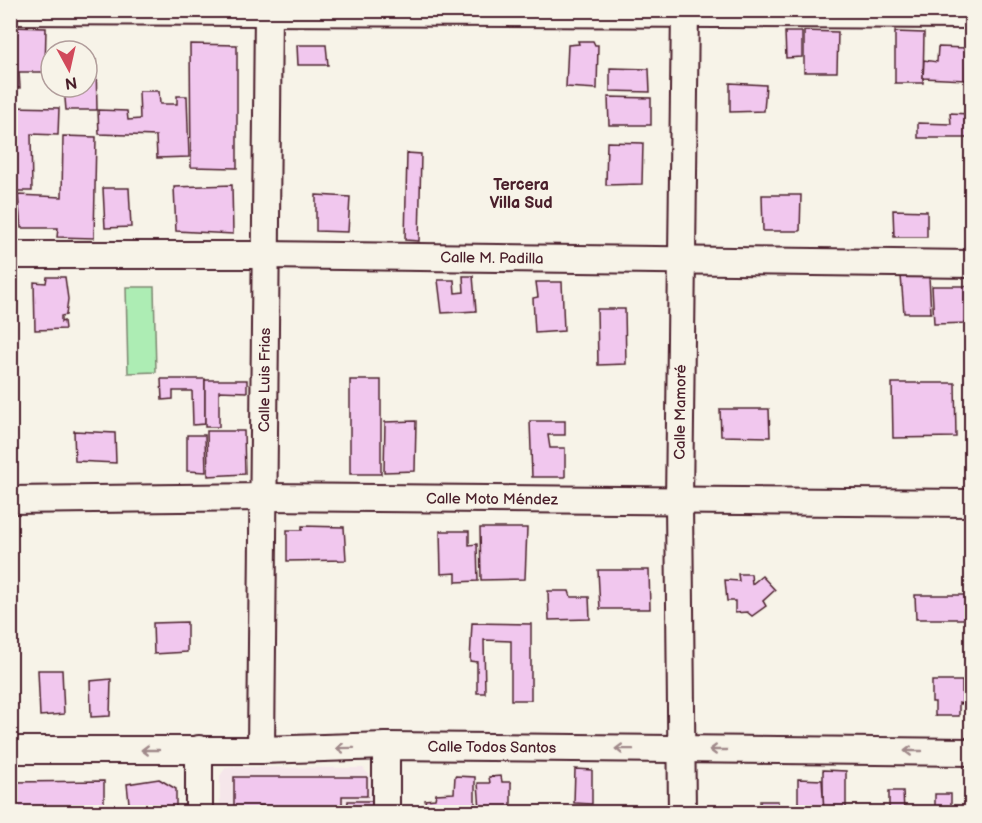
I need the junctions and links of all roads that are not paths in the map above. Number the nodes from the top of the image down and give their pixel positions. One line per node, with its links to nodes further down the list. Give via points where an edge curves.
1 (10, 11): 2 (street)
2 (268, 11): 3 (street); 6 (street, Calle Luis Frias)
3 (685, 13): 4 (street); 7 (street, Calle Mamoré)
4 (972, 15)
5 (10, 255): 6 (street, Calle M. Padilla)
6 (264, 255): 7 (street, Calle M. Padilla); 9 (street, Calle Luis Frias)
7 (682, 261): 8 (street, Calle M. Padilla); 11 (street, Calle Mamoré)
8 (972, 264)
9 (263, 497): 10 (street, Calle Moto Méndez); 11 (street, Calle Moto Méndez); 16 (street, Calle Luis Frias)
10 (10, 500)
11 (679, 502): 12 (street, Calle Moto Méndez); 17 (street, Calle Mamoré)
12 (972, 503)
13 (387, 746): 16 (street, Calle Todos Santos, one-way to 16); 17 (street, Calle Todos Santos, one-way to 13); 20 (street)
14 (199, 749): 15 (street, Calle Todos Santos, one-way to 15); 16 (street, Calle Todos Santos); 19 (street)
15 (10, 750)
16 (261, 750)
17 (682, 750): 18 (street, Calle Todos Santos, one-way to 17); 21 (street, Calle Mamoré)
18 (972, 752)
19 (199, 813)
20 (386, 813)
21 (682, 813)

